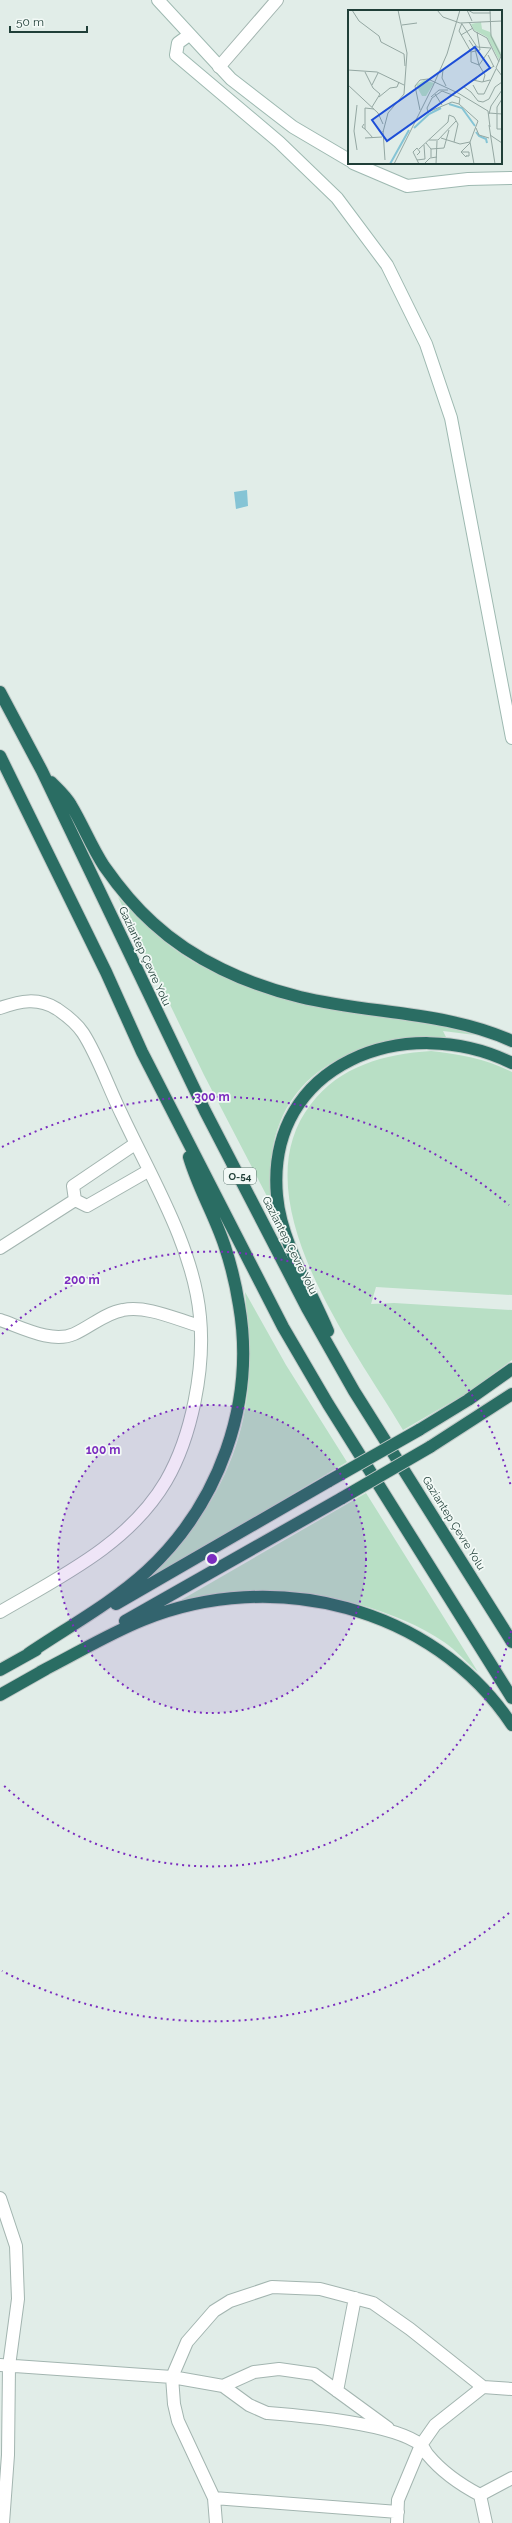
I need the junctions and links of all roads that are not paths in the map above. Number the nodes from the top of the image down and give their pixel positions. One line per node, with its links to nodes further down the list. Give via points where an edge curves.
1 (158, 0): 3 (street)
2 (278, 0): 4 (street)
3 (189, 35): 4 (street); 9 (street, via 178,43 176,55 279,142 337,198 387,264 426,344 451,418)
4 (219, 67): 5 (street, via 293,127)
5 (348, 159)
6 (355, 164): 7 (street, via 407,186 468,179)
7 (512, 178)
8 (0, 692): 11 (highway, Gaziantep Çevre Yolu / O-54)
9 (512, 738)
10 (0, 756): 15 (highway, O-54)
11 (42, 771): 13 (highway, via 70,803 104,865 132,901 172,939 207,961 237,976 301,997 465,1024); 23 (highway, Gaziantep Çevre Yolu / O-54, via 205,1111 307,1308)
12 (0, 1008): 16 (street, via 22,1001 40,1001 56,1008 70,1019 82,1032)
13 (512, 1041)
14 (512, 1063): 23 (highway, via 458,1044 433,1041 382,1049 359,1056 337,1067 305,1096 290,1118 281,1142 277,1168 277,1196 281,1222)
15 (182, 1131): 27 (highway, via 197,1182 224,1246 239,1305 242,1366 239,1401 229,1447 208,1491 168,1550 123,1591); 31 (highway, O-54, via 283,1327 328,1404)
16 (135, 1144): 17 (street); 18 (street, via 73,1186)
17 (148, 1171): 18 (street, via 87,1206); 21 (street, via 180,1240 194,1282)
18 (75, 1200): 19 (street)
19 (0, 1248)
20 (0, 1320): 21 (street, via 59,1337 73,1334 112,1313 124,1310 144,1310)
21 (200, 1326): 25 (street, via 199,1375 182,1442 166,1480 145,1510 83,1564)
22 (512, 1369): 27 (highway, bridge, via 419,1430)
23 (354, 1391): 26 (highway, Gaziantep Çevre Yolu / O-54)
24 (512, 1394): 29 (highway, bridge, via 430,1447 94,1638)
25 (0, 1612)
26 (512, 1642)
27 (28, 1654): 28 (highway)
28 (0, 1670)
29 (40, 1672): 30 (highway); 32 (highway, via 150,1618 208,1603 253,1597 287,1597 356,1609 387,1620 427,1641 479,1684)
30 (0, 1695)
31 (512, 1698)
32 (512, 1725)
33 (0, 2198): 35 (street, via 16,2246 18,2298)
34 (355, 2298): 36 (street, via 320,2289 272,2287 230,2301 214,2311 195,2331 187,2342); 38 (street, via 373,2303); 40 (street)
35 (4, 2365): 36 (street); 47 (street, via 8,2456)
36 (172, 2377): 37 (street); 45 (street, via 178,2422)
37 (223, 2386): 40 (street, via 254,2372 279,2369 314,2374); 41 (street, via 249,2405 267,2413)
38 (483, 2387): 39 (street); 42 (street, via 435,2425)
39 (512, 2389)
40 (337, 2391): 41 (street)
41 (391, 2430): 42 (street)
42 (422, 2445): 44 (street, via 427,2454 446,2473); 46 (street, via 398,2500)
43 (512, 2478): 44 (street)
44 (480, 2495): 49 (street)
45 (214, 2498): 46 (street); 48 (street)
46 (397, 2518)
47 (3, 2523)
48 (216, 2523)
49 (486, 2523)

